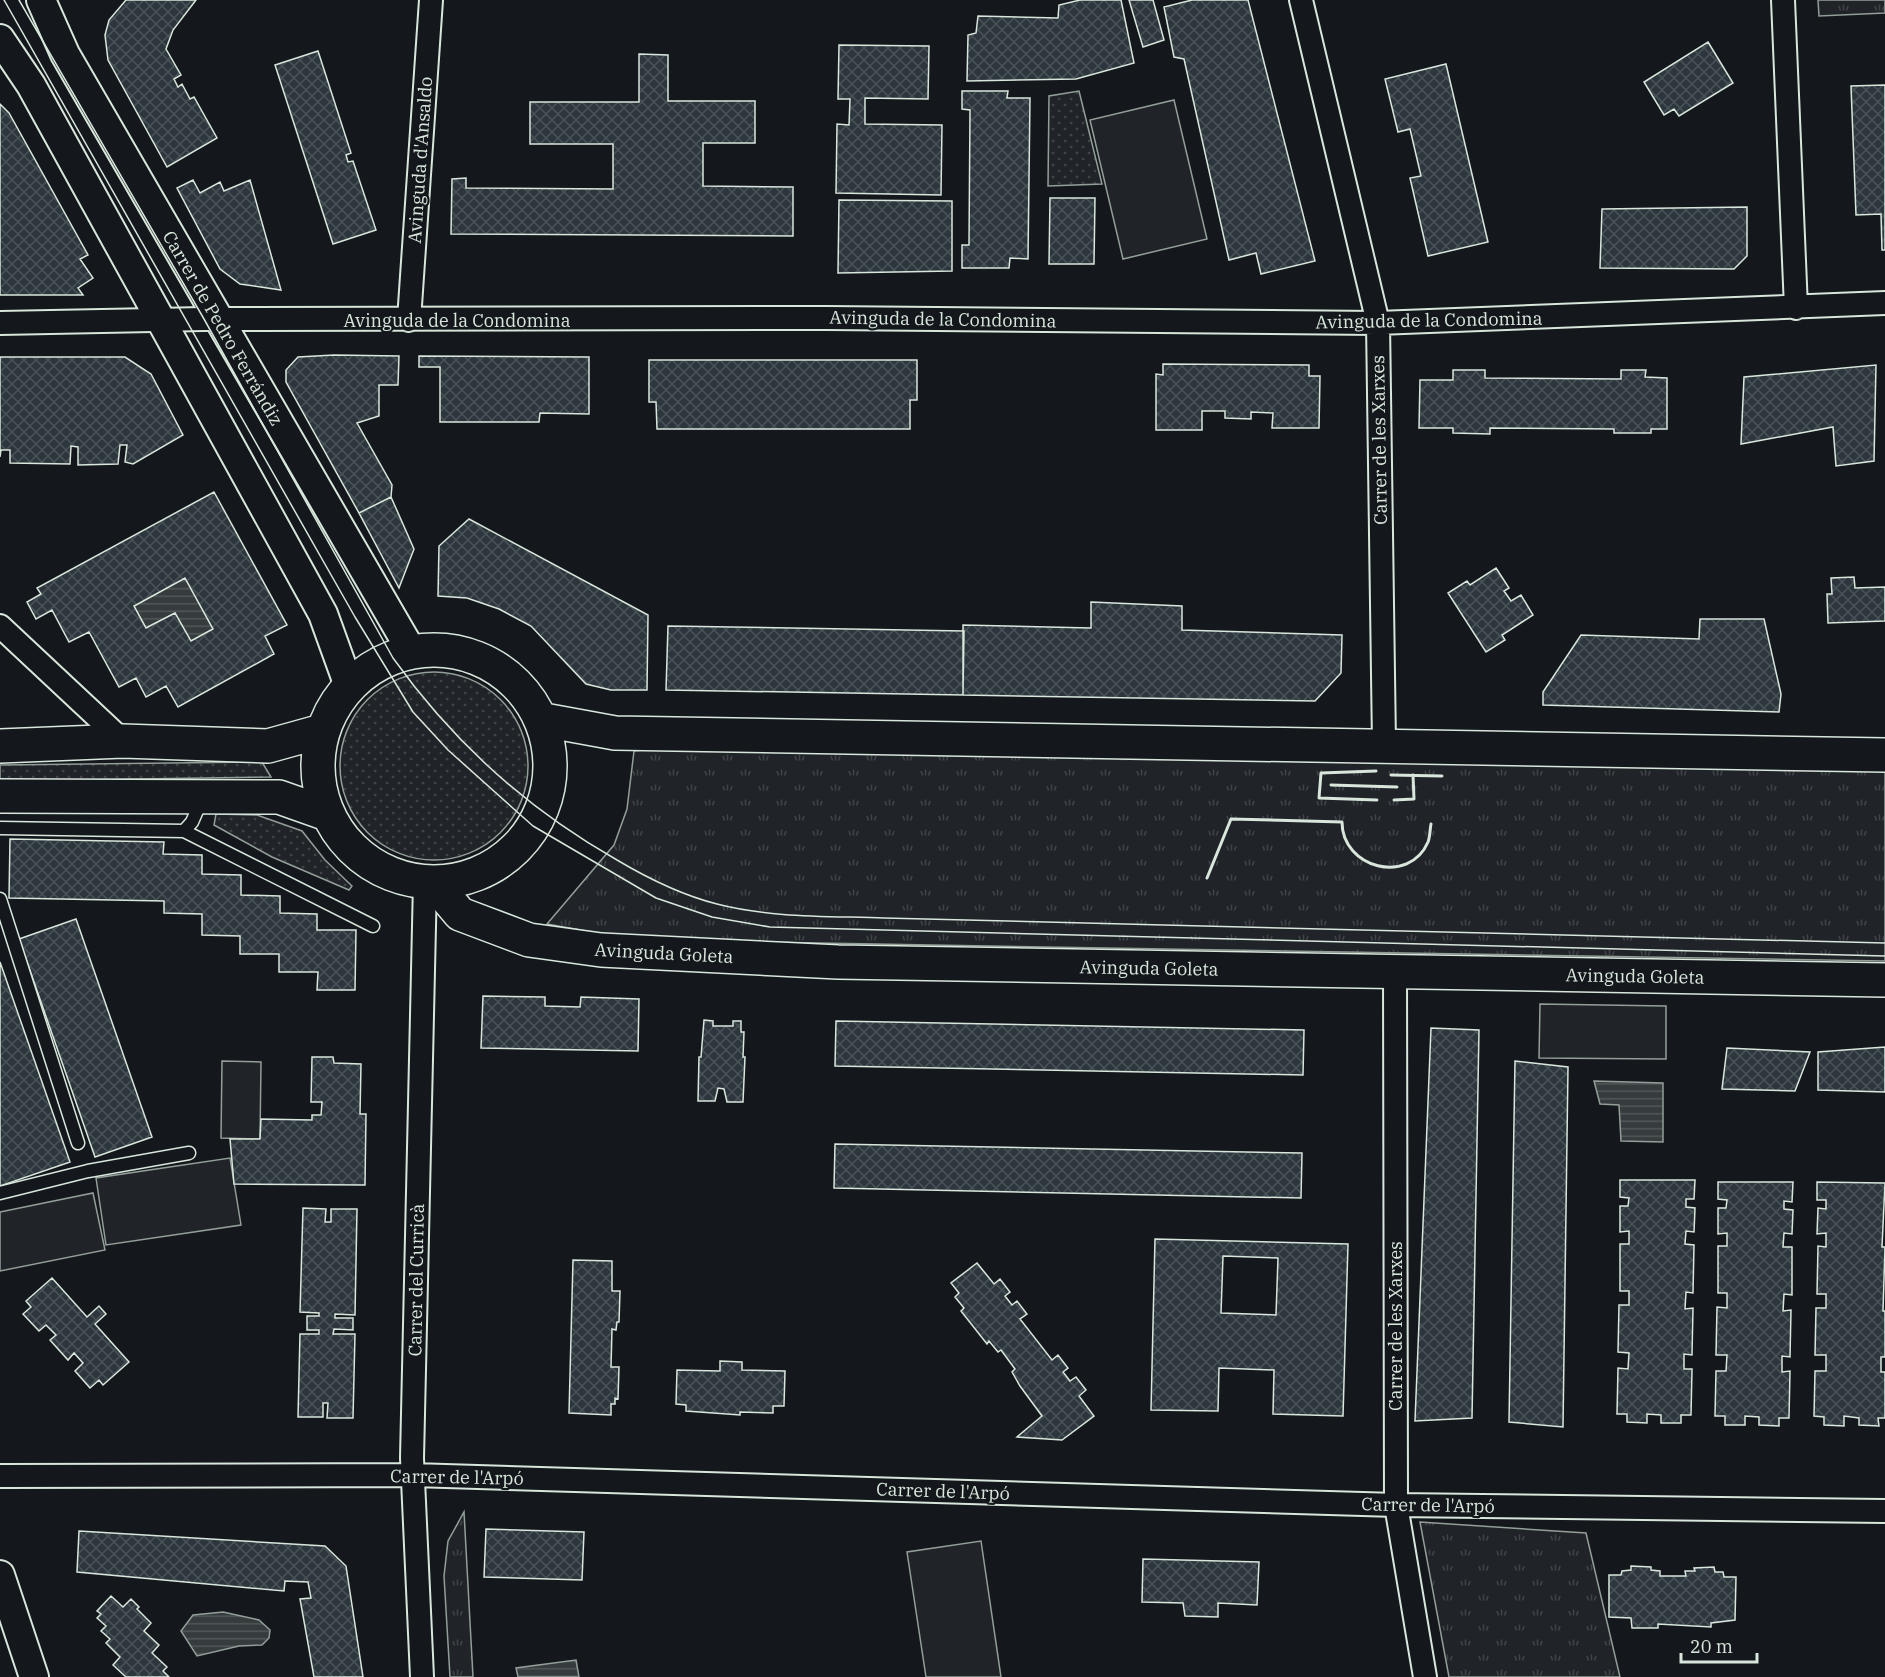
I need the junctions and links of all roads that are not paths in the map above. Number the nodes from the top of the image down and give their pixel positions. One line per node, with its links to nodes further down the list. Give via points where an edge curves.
1 (41, 0): 8 (street, Carrer de Pedro Ferrándiz, via 65,54)
2 (431, 0): 10 (street, Avinguda d'Ansaldo)
3 (1300, 0): 12 (street, Carrer de les Xarxes)
4 (1783, 0): 7 (street)
5 (0, 39): 9 (street, via 31,85)
6 (1885, 303): 7 (street, Avinguda de la Condomina)
7 (1796, 308): 12 (street, Avinguda de la Condomina)
8 (218, 319): 9 (street, Avinguda de la Condomina); 10 (street, Avinguda de la Condomina); 14 (street, Carrer de Pedro Ferrándiz)
9 (159, 320): 11 (street, Avinguda de la Condomina); 15 (street, via 323,614)
10 (409, 320): 12 (street, Avinguda de la Condomina, via 827,318)
11 (0, 323)
12 (1378, 323): 19 (street, Carrer de les Xarxes)
13 (0, 626): 18 (street)
14 (412, 652): 15 (main road, via 381,662); 16 (main road, via 443,651 482,661 532,698)
15 (349, 686): 17 (main road, via 334,704)
16 (544, 720): 19 (main road, via 615,733); 27 (main road, via 553,753 548,785 533,826 517,847 478,873)
17 (322, 731): 18 (main road, via 268,746); 24 (main road, via 317,774)
18 (123, 741): 20 (main road)
19 (1384, 744): 21 (main road)
20 (0, 746)
21 (1885, 755)
22 (0, 796): 23 (main road)
23 (202, 797): 24 (main road, via 279,797); 26 (lane)
24 (327, 814): 27 (main road, via 357,854 389,874)
25 (0, 828): 26 (lane)
26 (184, 831): 29 (lane)
27 (430, 883): 30 (main road, Avinguda Goleta, via 460,914 529,940 601,950 838,963); 35 (street, Carrer del Curricà)
28 (0, 899): 32 (lane)
29 (373, 926)
30 (1395, 972): 31 (main road, Avinguda Goleta); 37 (street, Carrer de les Xarxes)
31 (1885, 980)
32 (78, 1143)
33 (189, 1153): 34 (lane, via 88,1171)
34 (0, 1193)
35 (413, 1475): 36 (street, Carrer de l'Arpó); 37 (street, Carrer de l'Arpó); 41 (street, Carrer del Curricà)
36 (0, 1476)
37 (1396, 1505): 38 (street, Carrer de l'Arpó); 42 (street, Carrer de les Xarxes)
38 (1885, 1512)
39 (0, 1575): 40 (street)
40 (34, 1677)
41 (422, 1677)
42 (1425, 1677)

